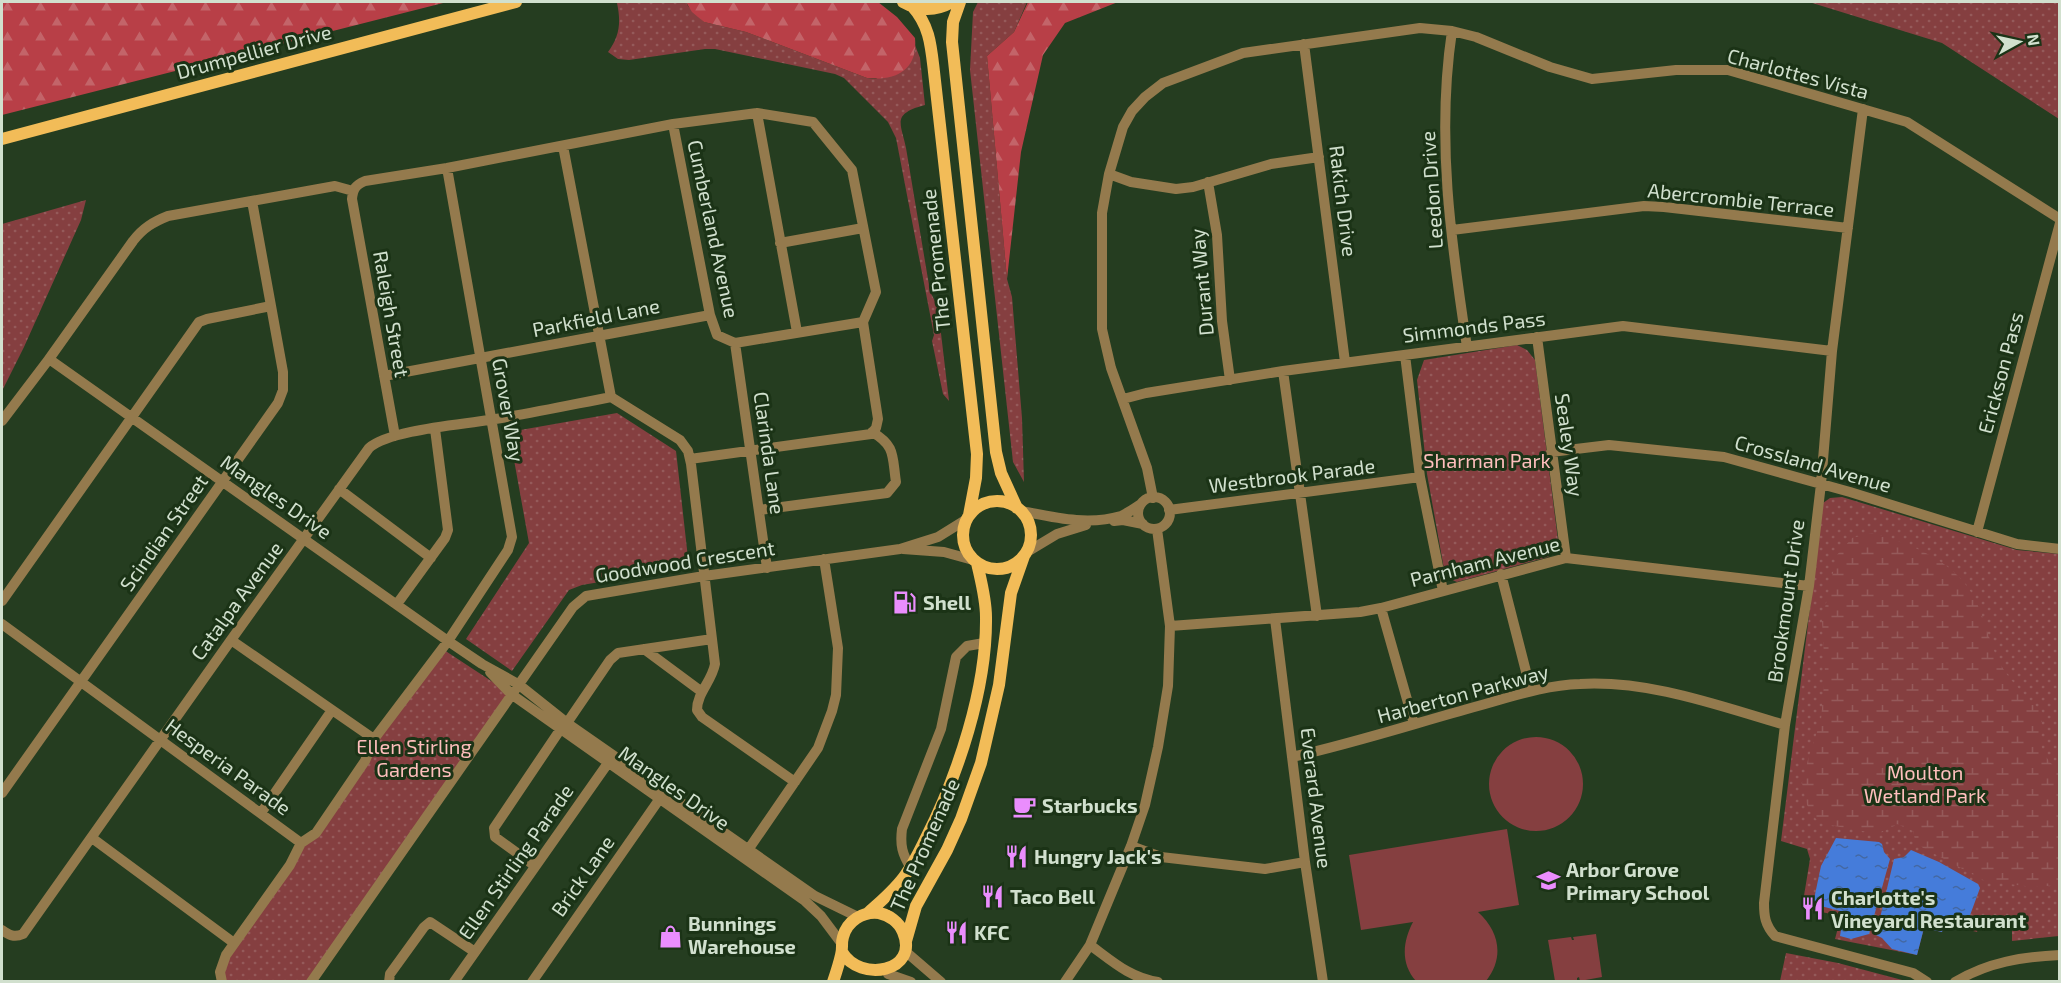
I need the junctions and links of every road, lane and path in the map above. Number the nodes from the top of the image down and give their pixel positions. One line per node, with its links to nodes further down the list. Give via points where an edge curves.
1 (516, 2): 10 (main road, Drumpellier Drive)
2 (952, 2): 4 (main road, via 931,9)
3 (960, 2): 58 (main road, The Promenade, via 952,42 996,452 1001,473)
4 (907, 4): 60 (main road, The Promenade, via 921,16 928,29 936,92 977,454)
5 (1452, 31): 6 (street, Charlottes Vista, via 1420,28); 7 (street, Charlottes Vista, via 1592,79 1676,70 1728,70); 21 (street, Leedon Drive, via 1447,62 1445,162)
6 (1304, 44): 12 (street, Rakich Drive); 14 (street, Charlottes Vista, via 1243,53 1163,83 1127,119)
7 (1863, 110): 18 (street, Charlottes Vista, via 1907,122); 20 (street, Brookmount Drive)
8 (757, 113): 9 (street, Cumberland Avenue); 19 (street, Cumberland Avenue, via 813,123 852,170); 22 (street)
9 (673, 124): 11 (street, Cumberland Avenue); 24 (street, Cumberland Avenue)
10 (2, 139)
11 (563, 147): 13 (street, Cumberland Avenue); 27 (street)
12 (1319, 157): 15 (street, via 1271,164); 35 (street, Rakich Drive)
13 (447, 168): 16 (street, Cumberland Avenue, via 365,181 357,184); 33 (street, Grover Way)
14 (1109, 174): 15 (street, via 1176,189); 40 (street, Charlottes Vista, via 1102,213 1102,329)
15 (1208, 182): 38 (street, Durant Way, via 1217,235)
16 (353, 195): 17 (street, Cumberland Avenue, via 335,186); 37 (street, Raleigh Street)
17 (252, 201): 23 (street, Scindian Street); 34 (street, Cumberland Avenue, via 168,216 141,230)
18 (2060, 221): 64 (street, Erickson Pass)
19 (863, 228): 22 (street); 25 (street, Cumberland Avenue, via 876,292)
20 (1848, 228): 21 (street, Abercrombie Terrace, via 1644,206); 31 (street, Brookmount Drive)
21 (1452, 230): 30 (street, Leedon Drive)
22 (780, 243): 26 (street)
23 (271, 306): 41 (street, via 199,322); 51 (street, Scindian Street, via 283,390 278,403)
24 (710, 315): 27 (street, Parkfield Lane); 29 (street, Cumberland Avenue, via 717,335)
25 (863, 322): 26 (street, Cumberland Avenue); 45 (street, via 878,419)
26 (796, 332): 29 (street, Cumberland Avenue)
27 (599, 336): 33 (street, Parkfield Lane); 39 (street)
28 (1537, 338): 30 (street, Simmonds Pass); 31 (street, Simmonds Pass, via 1623,326); 48 (street, Sealey Way)
29 (735, 344): 47 (street, Clarinda Lane)
30 (1467, 346): 32 (street, Simmonds Pass)
31 (1832, 351): 52 (street, Brookmount Drive)
32 (1405, 354): 35 (street, Simmonds Pass); 50 (street)
33 (480, 358): 37 (street, Parkfield Lane); 42 (street, Grover Way)
34 (50, 359): 41 (street, Mangles Drive); 43 (street, Cumberland Avenue)
35 (1345, 362): 36 (street, Simmonds Pass)
36 (1283, 371): 38 (street, Simmonds Pass); 54 (street)
37 (384, 376): 46 (street, Raleigh Street)
38 (1230, 380): 40 (street, Simmonds Pass)
39 (610, 397): 42 (street, Catalpa Avenue); 49 (street, via 680,440)
40 (1123, 399): 55 (street, Charlottes Vista)
41 (133, 418): 51 (street, Mangles Drive); 78 (street)
42 (491, 420): 44 (street, Catalpa Avenue); 87 (street, Grover Way, via 511,543)
43 (2, 422)
44 (435, 429): 46 (street, Catalpa Avenue); 69 (street, via 449,523 446,538)
45 (872, 432): 47 (street); 57 (street, via 890,446 896,482 887,493)
46 (395, 436): 53 (street, Catalpa Avenue, via 369,448)
47 (751, 451): 49 (street); 57 (street, Clarinda Lane)
48 (1551, 452): 52 (street, Crossland Avenue, via 1609,445 1724,457); 70 (street, Sealey Way)
49 (690, 459): 75 (street)
50 (1420, 477): 54 (street, Westbrook Parade); 77 (street)
51 (222, 481): 65 (street, Mangles Drive); 91 (street, Scindian Street)
52 (1821, 484): 64 (street, Crossland Avenue); 76 (street, Brookmount Drive)
53 (339, 489): 65 (street, Catalpa Avenue); 69 (street)
54 (1300, 494): 59 (street, Westbrook Parade); 81 (street)
55 (1153, 498): 56 (street); 59 (street, via 1163,501)
56 (1142, 504): 61 (street); 62 (street, via 1138,514)
57 (759, 510): 73 (street, Clarinda Lane)
58 (1019, 510): 60 (main road, via 994,501 980,506); 61 (street, via 1072,520); 68 (main road, via 1031,533)
59 (1169, 510): 63 (street, via 1168,521)
60 (968, 517): 66 (street, Goodwood Crescent, via 938,537); 72 (main road, via 963,538)
61 (1121, 518): 62 (street); 68 (street, via 1067,529)
62 (1143, 524): 63 (street)
63 (1157, 529): 84 (street)
64 (1977, 532): 67 (street, Crossland Avenue, via 2017,544)
65 (304, 539): 79 (street, Mangles Drive); 86 (street, Catalpa Avenue)
66 (900, 549): 71 (street, Goodwood Crescent); 72 (street, Goodwood Crescent, via 940,551)
67 (2060, 549)
68 (1025, 554): 72 (main road, via 1004,569 990,569); 121 (main road, The Promenade, via 1011,593 999,685 981,763 947,850 916,906)
69 (431, 558): 79 (street)
70 (1566, 558): 74 (street, Parnham Avenue); 76 (street, Parnham Avenue)
71 (824, 560): 73 (street, Goodwood Crescent); 104 (street, via 838,648 836,695 818,748)
72 (975, 561): 88 (main road, The Promenade, via 985,606)
73 (767, 567): 75 (street, Goodwood Crescent)
74 (1501, 574): 77 (street, Parnham Avenue); 93 (street)
75 (704, 576): 85 (street); 92 (street, Goodwood Crescent, via 586,596 573,607)
76 (1809, 586): 98 (street, Brookmount Drive)
77 (1443, 591): 80 (street, Parnham Avenue)
78 (2, 601)
79 (397, 604): 87 (street, Mangles Drive)
80 (1381, 608): 81 (street, Parnham Avenue); 97 (street)
81 (1317, 616): 82 (street, Parnham Avenue)
82 (1275, 619): 84 (street, Parnham Avenue); 102 (street, Everard Avenue)
83 (2, 624): 91 (street, Hesperia Parade)
84 (1170, 626): 110 (street, via 1168,686 1158,747)
85 (712, 639): 89 (street); 94 (street, via 714,672)
86 (231, 640): 96 (street); 101 (street, Catalpa Avenue)
87 (448, 641): 90 (street, Mangles Drive); 100 (street, Grover Way)
88 (984, 643): 114 (main road, The Promenade, via 960,758); 114 (street, The Promenade, via 967,646 956,657 941,729 902,829 900,846)
89 (644, 649): 94 (street); 99 (street, via 614,655)
90 (482, 664): 92 (street, Mangles Drive); 95 (street, Mangles Drive)
91 (81, 682): 101 (street, Hesperia Parade); 105 (street, Scindian Street)
92 (518, 684): 95 (street, Goodwood Crescent); 99 (street, Mangles Drive)
93 (1532, 691): 97 (street, Harberton Parkway); 98 (street, Harberton Parkway, via 1578,684 1624,685 1682,696)
94 (702, 692): 104 (street, via 697,704 702,717)
95 (511, 694): 99 (street, Mangles Drive); 127 (street)
96 (332, 710): 100 (street); 107 (street)
97 (1414, 724): 102 (street, Harberton Parkway)
98 (1785, 725): 137 (street, Brookmount Drive, via 1764,903 1767,928 1774,936 1786,940)
99 (563, 726): 103 (street, Mangles Drive); 106 (street, Mangles Drive); 113 (street, via 494,828 495,837)
100 (374, 739): 109 (street, Grover Way, via 365,761 316,833)
101 (160, 740): 107 (street, Hesperia Parade); 108 (street, Catalpa Avenue)
102 (1292, 757): 112 (street, Everard Avenue)
103 (608, 764): 106 (street, Mangles Drive); 113 (street, Ellen Stirling Parade)
104 (795, 782): 111 (street)
105 (2, 794)
106 (662, 795): 111 (street, Mangles Drive); 116 (street, Mangles Drive); 130 (street, Brick Lane)
107 (261, 813): 109 (street, Hesperia Parade)
108 (92, 838): 118 (street, Catalpa Avenue, via 23,934 17,937); 119 (street)
109 (301, 843): 119 (street, via 290,865)
110 (1131, 846): 112 (street, via 1161,857 1265,869); 120 (street)
111 (748, 850): 115 (street, Mangles Drive)
112 (1305, 862): 136 (street, Everard Avenue)
113 (535, 866): 123 (street, Ellen Stirling Parade)
114 (911, 868): 117 (main road, The Promenade, via 893,890)
115 (803, 888): 116 (street); 117 (street, Mangles Drive, via 827,903)
116 (787, 889): 122 (street, Mangles Drive, via 815,910)
117 (863, 915): 121 (main road, via 888,916 903,931); 122 (main road, via 846,928)
118 (2, 930)
119 (234, 943): 126 (street, via 222,964)
120 (1090, 945): 134 (street); 135 (street, via 1131,975)
121 (906, 946): 125 (main road, via 899,965); 133 (street)
122 (842, 948): 125 (main road, via 852,968); 131 (main road)
123 (475, 952): 128 (street, via 427,923); 129 (street, Ellen Stirling Parade)
124 (2060, 955): 138 (street, via 1998,962)
125 (879, 978): 132 (street)
126 (222, 981)
127 (311, 981)
128 (389, 981)
129 (454, 981)
130 (532, 981)
131 (833, 981)
132 (911, 981)
133 (941, 981)
134 (1065, 981)
135 (1158, 981)
136 (1323, 981)
137 (1927, 981)
138 (1955, 981)

